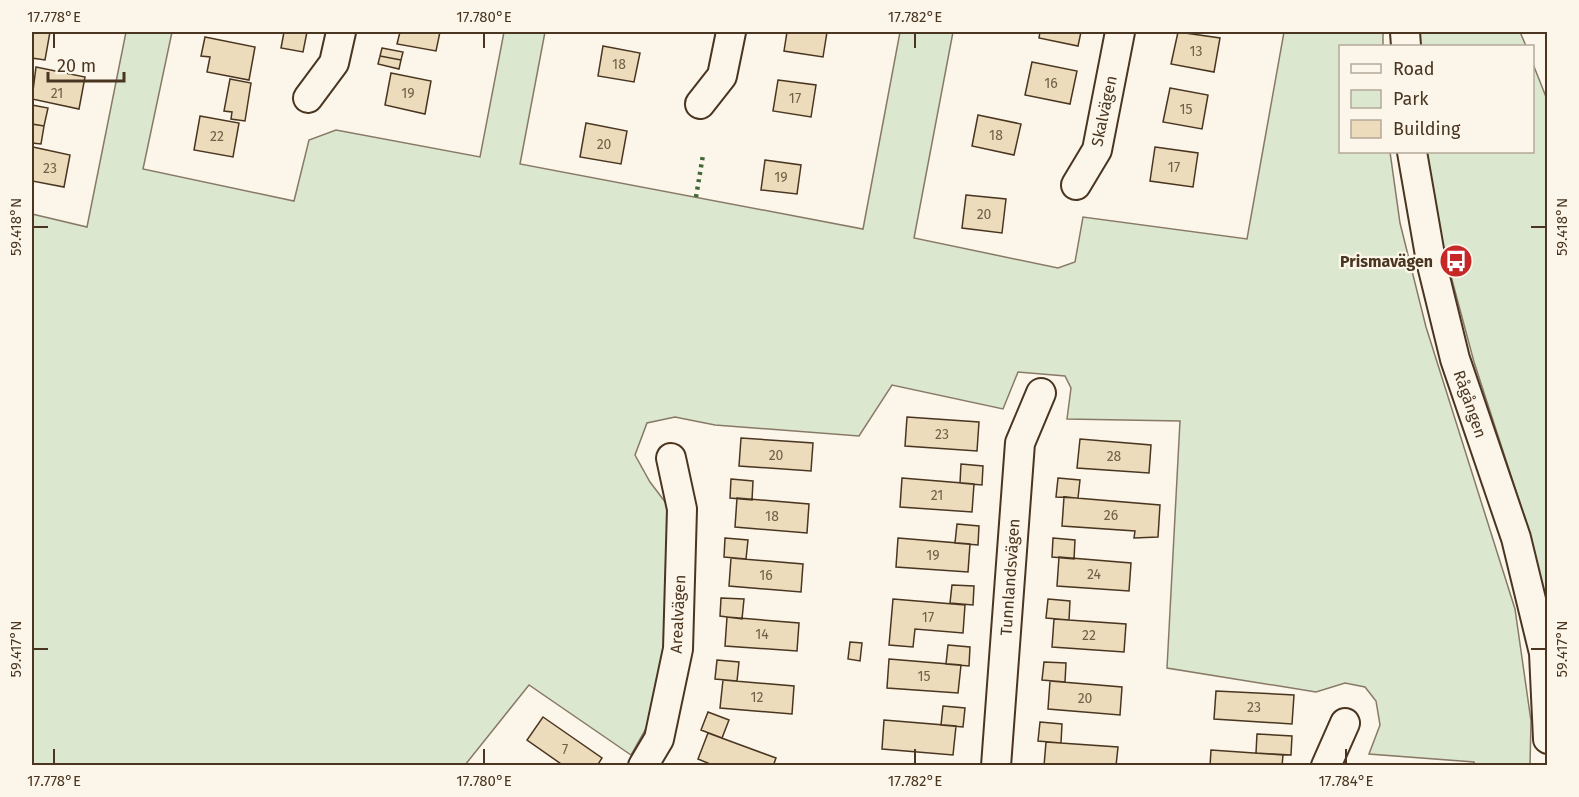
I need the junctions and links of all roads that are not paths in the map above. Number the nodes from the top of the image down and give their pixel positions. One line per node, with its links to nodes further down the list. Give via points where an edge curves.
1 (341, 32): 4 (street, via 334,63)
2 (731, 32): 5 (street, via 722,75)
3 (1120, 32): 7 (street, Skalvägen, via 1097,150)
4 (308, 98)
5 (700, 104)
6 (1412, 153): 10 (street, Rågången, via 1431,261 1455,359 1516,538)
7 (1076, 185)
8 (1041, 393): 14 (street, Tunnlandsvägen, via 1020,443)
9 (671, 458): 13 (street, Arealvägen, via 682,509 678,648 659,739)
10 (1546, 653): 12 (street, Rågången)
11 (1345, 723): 15 (street)
12 (1548, 739)
13 (643, 765)
14 (996, 765)
15 (1326, 765)

